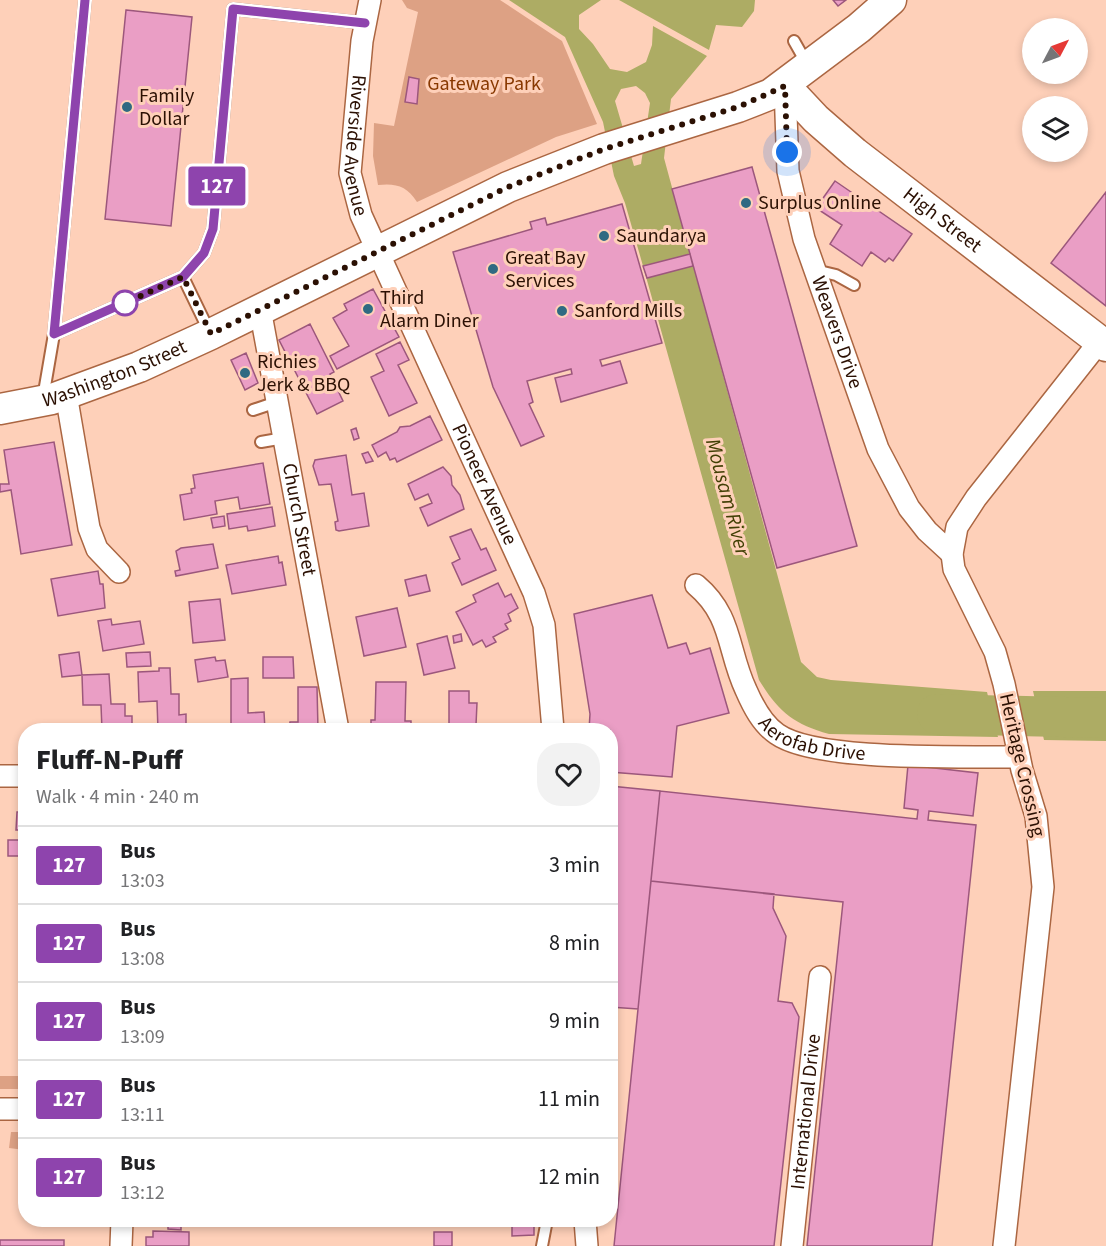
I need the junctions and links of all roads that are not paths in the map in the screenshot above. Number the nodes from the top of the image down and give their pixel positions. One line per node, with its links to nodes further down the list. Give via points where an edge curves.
1 (85, 0): 13 (lane)
2 (370, 0): 4 (street, Riverside Avenue)
3 (891, 0): 6 (street, Washington Street)
4 (365, 23): 8 (street, Riverside Avenue, via 350,173 361,215); 10 (lane, via 233,9 213,229 204,253)
5 (794, 41): 6 (lane)
6 (809, 68): 7 (street, Washington Street)
7 (785, 86): 8 (street, Washington Street, via 738,107 604,149 508,187); 9 (street, Weavers Drive, via 788,171); 15 (street, High Street, via 855,153)
8 (379, 250): 12 (street, Washington Street); 26 (street, Pioneer Avenue, via 534,593 544,626)
9 (815, 270): 11 (lane, via 836,274); 22 (street, Weavers Drive, via 878,449 909,508)
10 (183, 277): 13 (lane); 14 (lane)
11 (854, 285)
12 (260, 309): 14 (street, Washington Street); 17 (street, Church Street)
13 (54, 334): 16 (lane)
14 (211, 334): 16 (street, Washington Street, via 139,367)
15 (1103, 344): 22 (street, Heritage Crossing, via 976,498 957,527)
16 (54, 398): 18 (street, Washington Street); 23 (street, via 89,528 97,549)
17 (277, 402): 19 (lane); 20 (street, Church Street)
18 (0, 409)
19 (253, 410)
20 (284, 438): 21 (lane); 25 (street, Church Street)
21 (261, 442)
22 (952, 554): 27 (street, Heritage Crossing, via 954,569 995,652)
23 (119, 572)
24 (696, 585): 27 (street, Aerofab Drive, via 717,606 755,710 775,734 794,744 817,750 867,753)
25 (337, 723)
26 (552, 723)
27 (1018, 751): 40 (street, Heritage Crossing, via 1040,837 1043,887)
28 (0, 776): 29 (street)
29 (18, 776)
30 (820, 977): 39 (street, International Drive)
31 (0, 1109): 32 (street)
32 (18, 1109)
33 (122, 1227): 36 (street)
34 (546, 1227): 37 (lane)
35 (586, 1227): 38 (street)
36 (121, 1246)
37 (542, 1246)
38 (587, 1246)
39 (792, 1246)
40 (1004, 1246)

